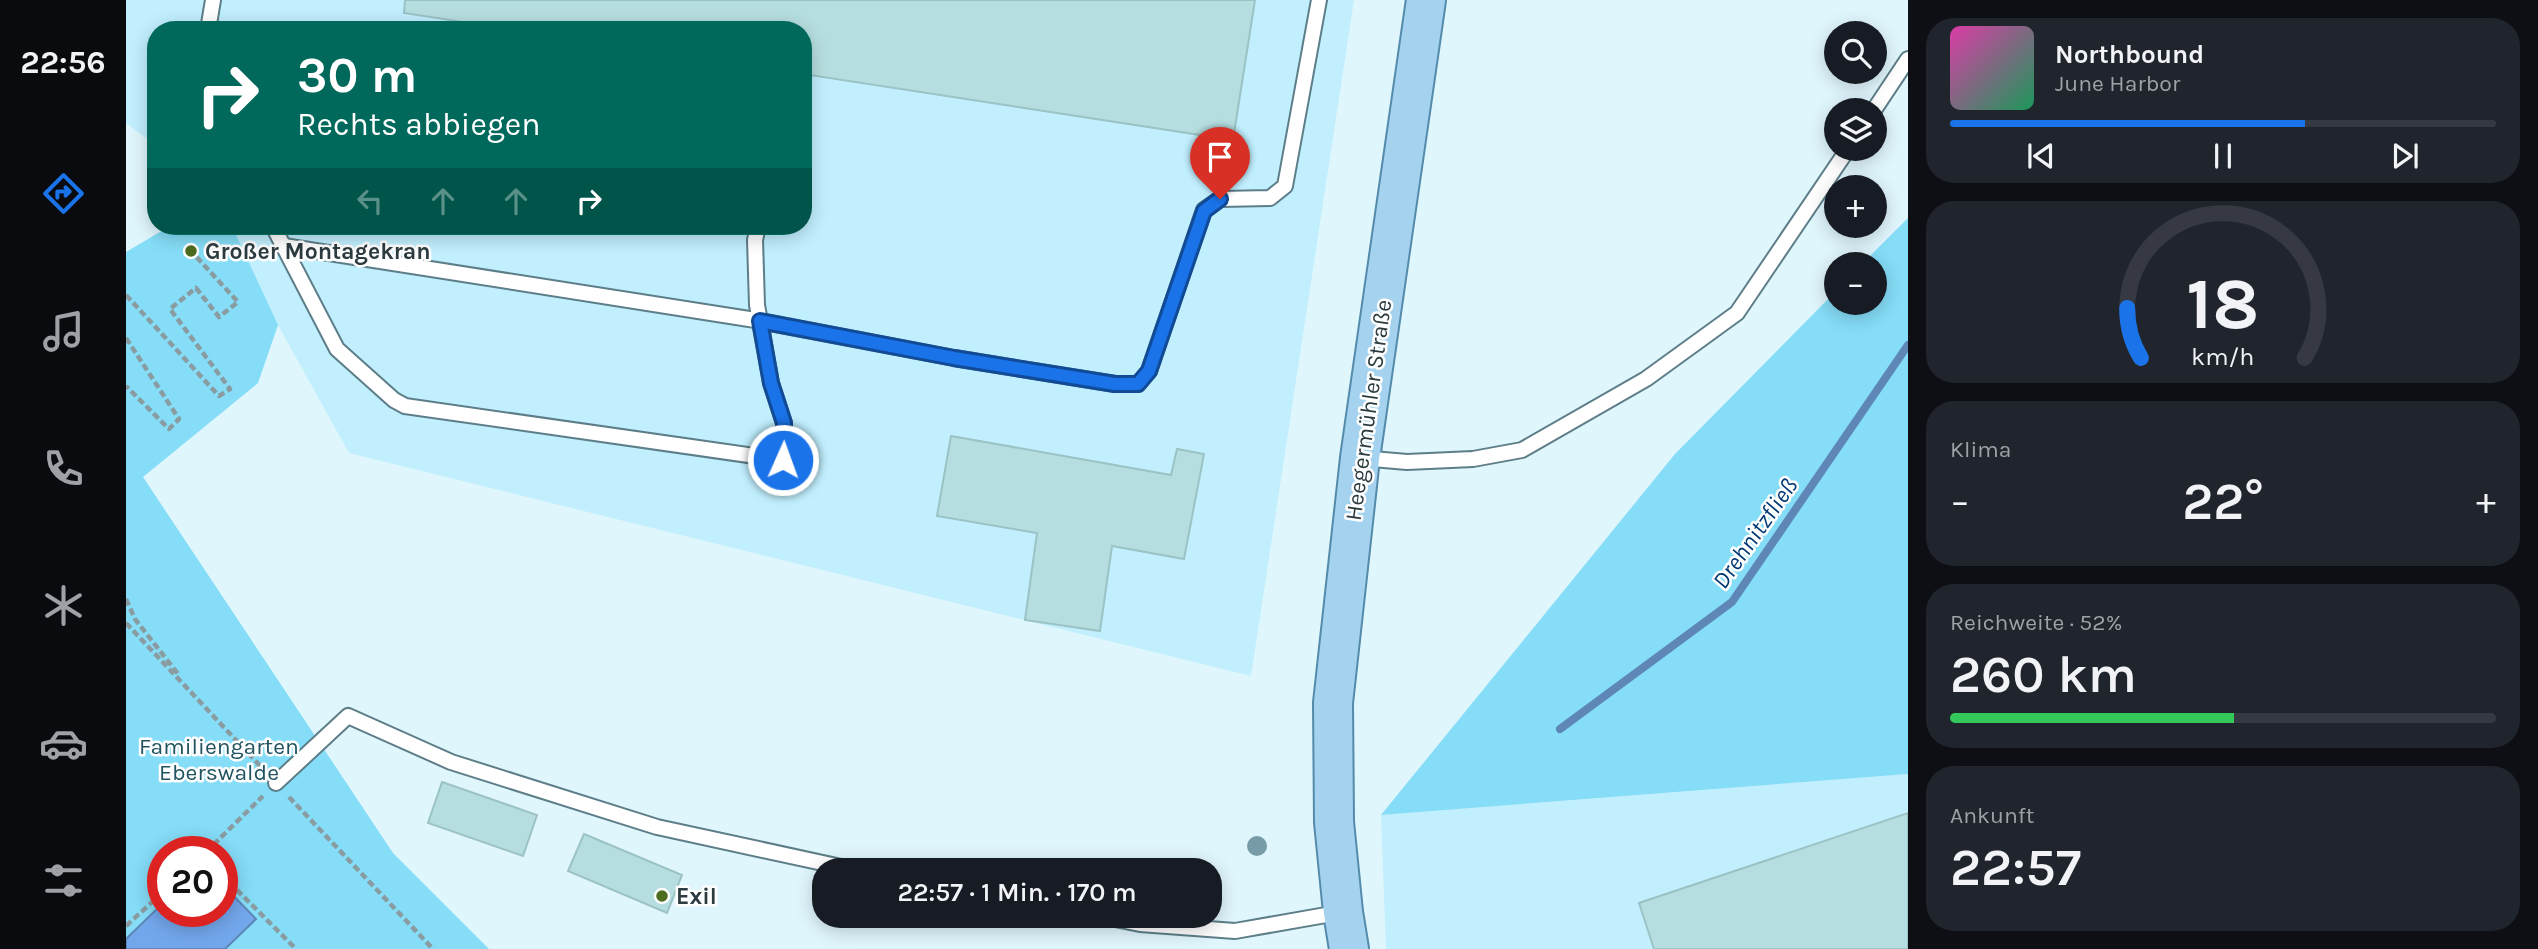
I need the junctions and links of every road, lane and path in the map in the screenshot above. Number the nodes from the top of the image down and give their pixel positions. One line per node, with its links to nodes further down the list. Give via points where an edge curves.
1 (213, 0): 4 (lane)
2 (1319, 0): 13 (lane, via 1284,186 1270,198 1220,199 1204,211 1149,371 1138,384 967,360)
3 (1426, 0): 16 (main road, Heegermühler Straße)
4 (210, 21)
5 (1908, 59): 6 (lane)
6 (1882, 98)
7 (1840, 161): 16 (lane, via 1738,313 1646,379 1522,450 1407,463)
8 (278, 235): 10 (lane)
9 (756, 235): 13 (lane)
10 (284, 246): 13 (lane); 13 (lane, via 337,349 405,406 783,460 784,423)
11 (191, 251): 12 (path, via 238,302 219,317 196,288 170,309 230,389 219,396)
12 (126, 296)
13 (760, 321)
14 (126, 338): 15 (path, via 179,419 169,429)
15 (126, 386)
16 (1360, 458): 27 (main road, Heegermühler Straße, via 1333,703 1334,822)
17 (126, 599): 19 (path, via 135,619)
18 (126, 624): 19 (path)
19 (193, 694): 20 (path)
20 (276, 783): 21 (path); 22 (lane, via 348,716 451,762 657,827); 29 (path)
21 (222, 836)
22 (812, 861)
23 (238, 891): 28 (path)
24 (147, 907): 25 (path)
25 (126, 926)
26 (1194, 928): 27 (lane)
27 (1346, 931)
28 (296, 949)
29 (432, 949)

